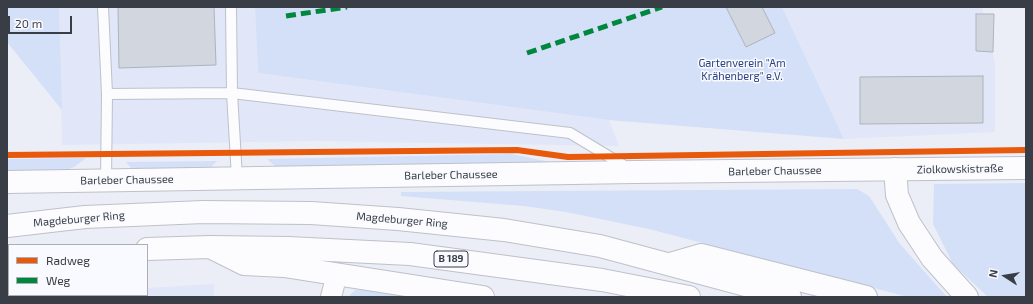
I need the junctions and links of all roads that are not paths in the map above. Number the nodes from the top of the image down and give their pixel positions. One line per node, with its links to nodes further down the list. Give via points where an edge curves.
1 (103, 7): 4 (lane)
2 (231, 7): 3 (lane)
3 (232, 93): 4 (lane); 7 (lane, via 570,133); 8 (lane)
4 (107, 94): 9 (lane)
5 (1026, 168): 6 (main road, Ziolkowskistraße)
6 (895, 169): 7 (main road, Barleber Chaussee); 21 (main road, via 897,195 909,223 932,258)
7 (635, 172): 8 (main road, Barleber Chaussee)
8 (237, 178): 9 (main road, Barleber Chaussee)
9 (106, 180): 10 (main road, Barleber Chaussee)
10 (7, 182)
11 (7, 226): 14 (main road, Magdeburger Ring, via 85,217 210,212 311,213 398,218 504,230 600,246)
12 (210, 247): 13 (main road, B 189); 15 (main road, via 244,264 272,264); 18 (main road, B 189, via 410,254 602,280)
13 (148, 249)
14 (668, 264): 19 (main road, Magdeburger Ring); 20 (main road, via 701,255)
15 (337, 274): 16 (street); 17 (main road)
16 (331, 297)
17 (483, 297)
18 (689, 297)
19 (790, 297)
20 (866, 297)
21 (967, 297)

